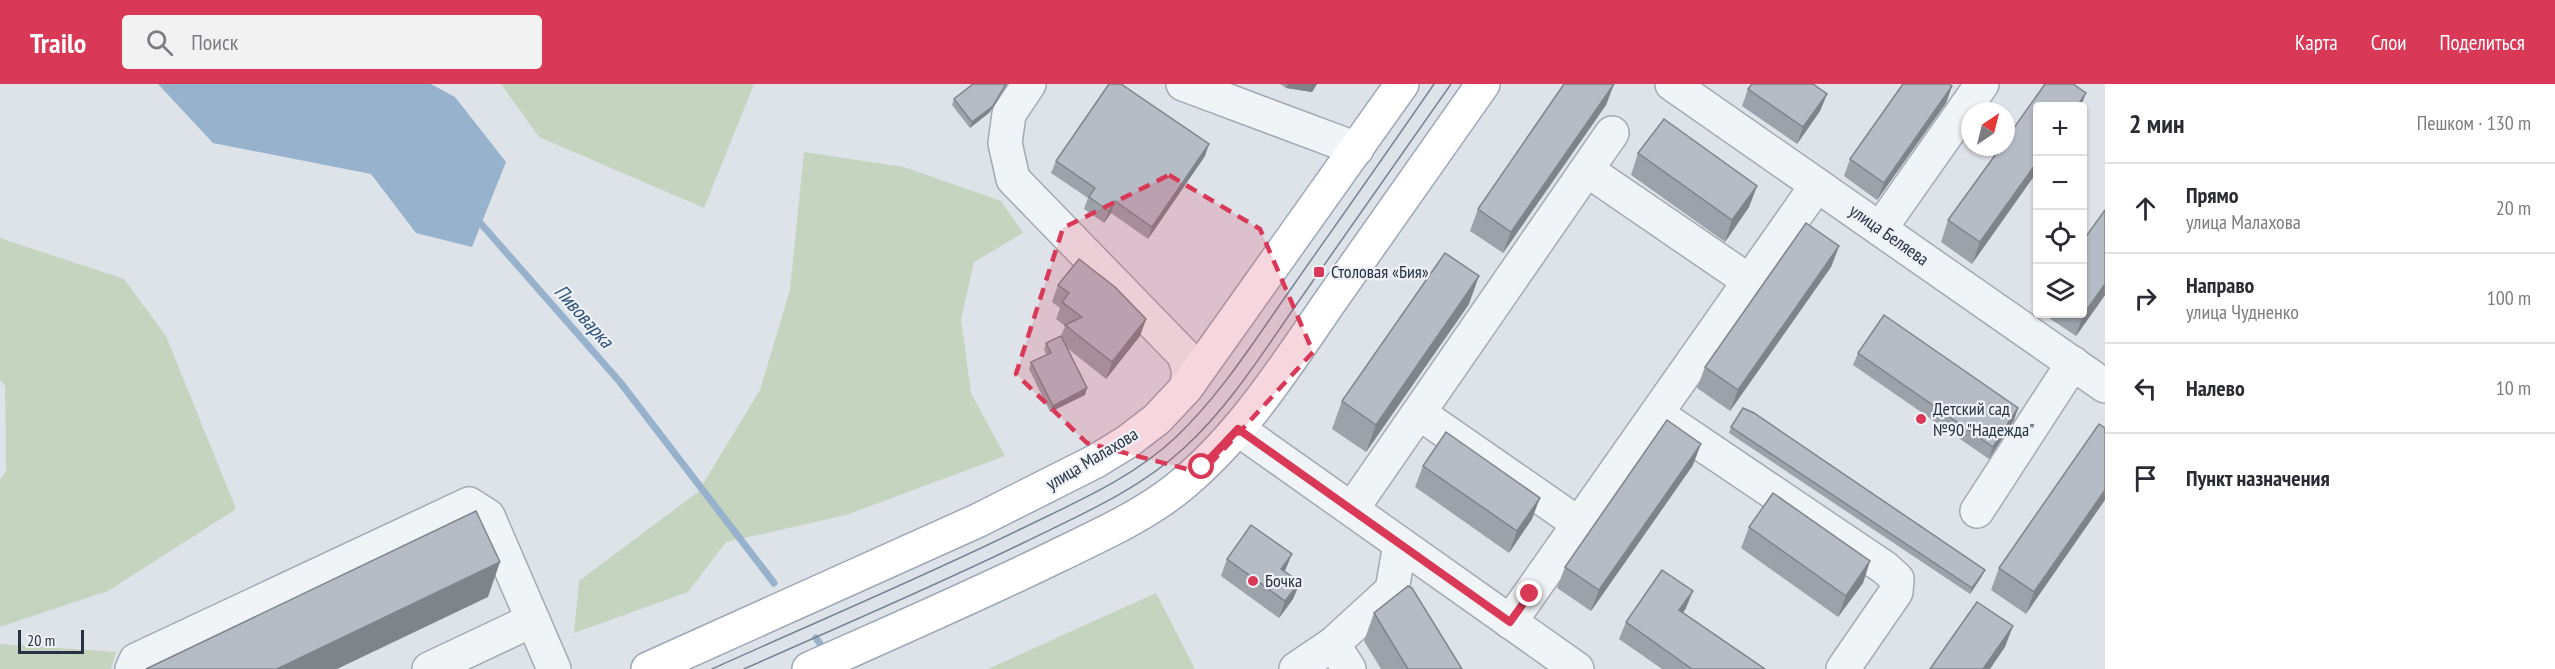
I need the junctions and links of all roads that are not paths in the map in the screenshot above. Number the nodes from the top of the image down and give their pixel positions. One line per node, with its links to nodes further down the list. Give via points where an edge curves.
1 (1029, 84): 16 (street, via 1009,114 1005,143 1013,179 1185,355 1189,372)
2 (1184, 84): 9 (street)
3 (1402, 84): 9 (main road, улица Малахова)
4 (1483, 84): 19 (main road)
5 (1672, 84): 7 (street, улица Беляева)
6 (1982, 84): 12 (street)
7 (1715, 96): 11 (street, улица Беляева)
8 (1612, 133): 10 (street)
9 (1357, 149): 16 (main road, улица Малахова)
10 (1587, 170): 13 (street); 17 (street)
11 (1817, 185): 12 (street, улица Беляева); 13 (street)
12 (1880, 229): 14 (street, улица Беляева)
13 (1749, 281): 18 (street)
14 (2073, 363): 15 (street, улица Беляева); 21 (street)
15 (2104, 384)
16 (1186, 388): 30 (main road, улица Малахова, via 1157,419 1096,461 979,520)
17 (1419, 413): 20 (street); 22 (street)
18 (1656, 414): 22 (street); 34 (street, via 1897,579 1896,592)
19 (1238, 429): 20 (street); 31 (main road, via 1172,492 1129,519 1008,580)
20 (1352, 509): 23 (street)
21 (1977, 511)
22 (1579, 524): 25 (street)
23 (1400, 544): 25 (street); 26 (street, via 1403,595)
24 (533, 620): 27 (street, via 488,516 469,504 136,660); 28 (street); 29 (street)
25 (1510, 622): 33 (street)
26 (1341, 656): 32 (street)
27 (132, 669)
28 (429, 669)
29 (554, 669)
30 (648, 669)
31 (809, 669)
32 (1296, 669)
33 (1577, 669)
34 (1843, 669)

